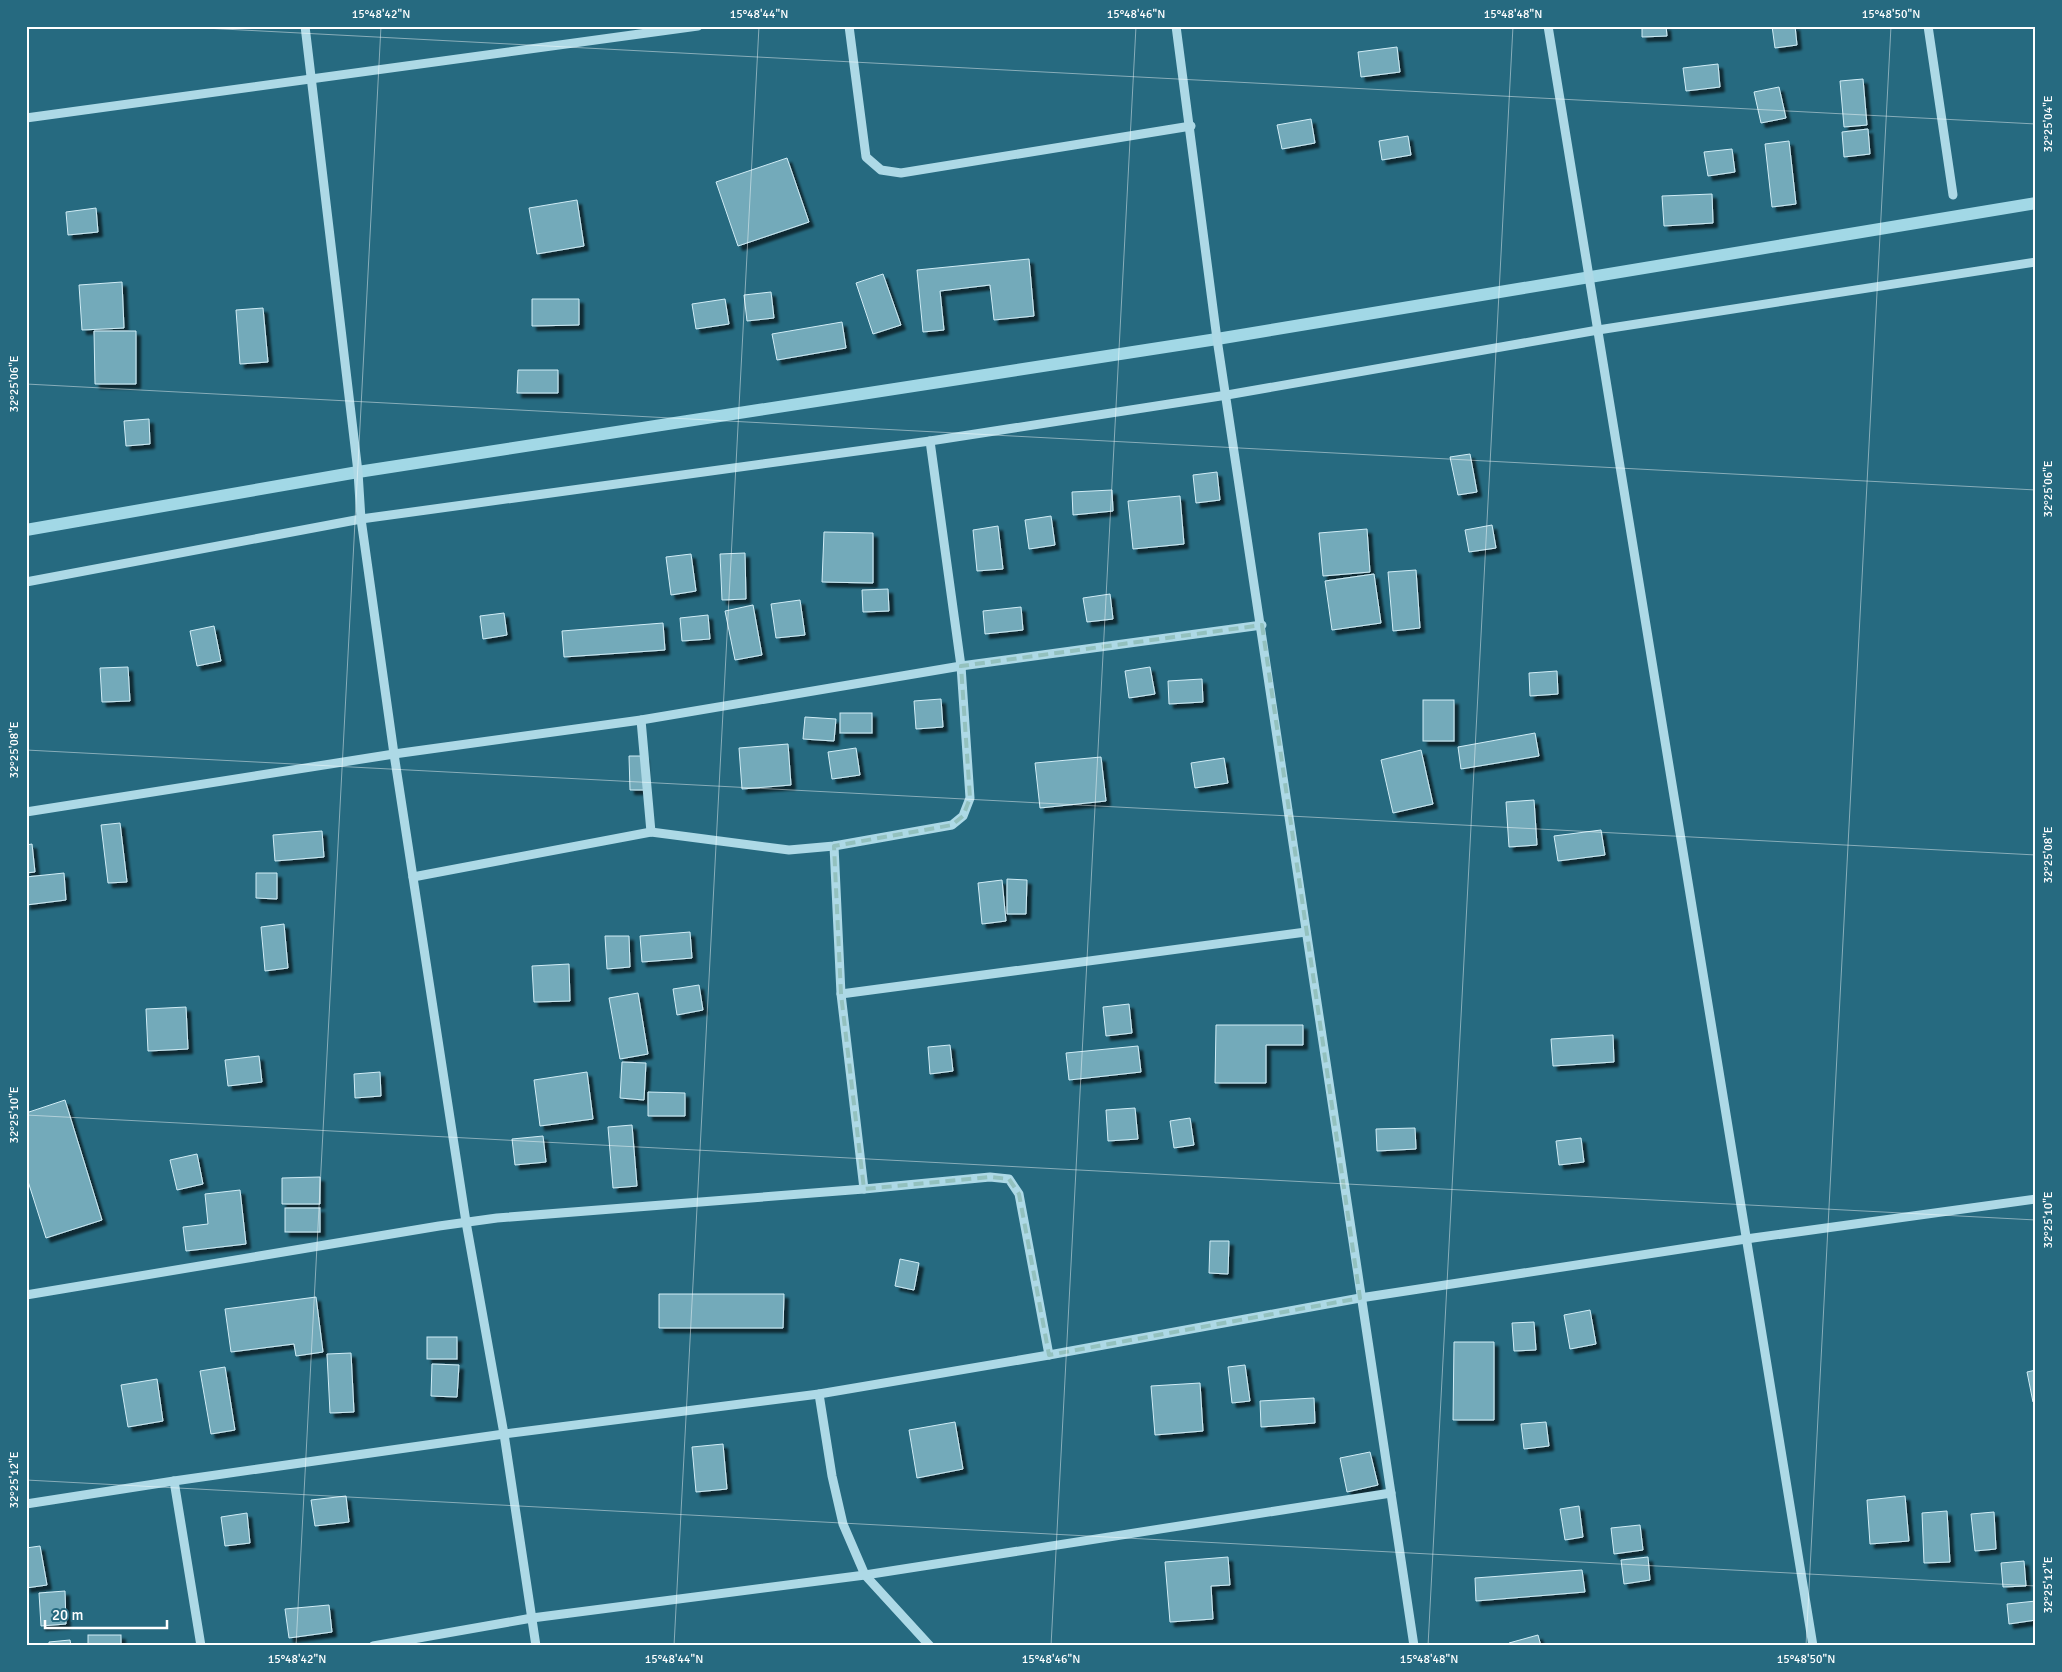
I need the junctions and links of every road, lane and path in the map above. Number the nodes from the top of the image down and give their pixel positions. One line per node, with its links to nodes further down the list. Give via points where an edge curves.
1 (305, 26): 7 (street)
2 (698, 26): 7 (street)
3 (849, 26): 9 (street, via 866,157 881,170 901,173)
4 (1176, 26): 9 (street)
5 (1548, 26): 12 (street)
6 (1928, 26): 10 (street)
7 (313, 80): 8 (street); 15 (street)
8 (26, 118)
9 (1191, 126): 13 (street)
10 (1952, 195)
11 (2036, 262): 12 (street)
12 (1598, 330): 13 (street); 30 (street)
13 (1227, 395): 14 (street); 17 (street)
14 (930, 441): 15 (street); 18 (street)
15 (361, 519): 16 (street); 20 (street)
16 (26, 582)
17 (1262, 625): 18 (street); 25 (street)
18 (961, 666): 19 (street); 23 (street, via 970,798 963,816 952,825)
19 (641, 720): 20 (street); 22 (street)
20 (394, 754): 21 (street); 24 (street)
21 (26, 812)
22 (651, 832): 23 (street, via 789,850); 24 (street)
23 (834, 846): 26 (street)
24 (413, 877): 29 (street)
25 (1306, 932): 26 (street); 32 (street)
26 (841, 994): 27 (street)
27 (864, 1189): 29 (street); 33 (street, via 990,1177 1008,1179 1019,1194)
28 (2036, 1199): 30 (street)
29 (466, 1222): 31 (street); 35 (street)
30 (1746, 1239): 32 (street); 46 (street)
31 (26, 1295)
32 (1360, 1298): 33 (street); 37 (street)
33 (1049, 1355): 34 (street)
34 (819, 1394): 35 (street); 39 (street, via 843,1524)
35 (504, 1434): 36 (street); 40 (street)
36 (174, 1481): 38 (street); 41 (street)
37 (1391, 1493): 39 (street); 45 (street)
38 (26, 1504)
39 (865, 1575): 40 (street); 44 (street)
40 (532, 1618): 42 (street); 43 (street)
41 (201, 1646)
42 (373, 1646)
43 (536, 1646)
44 (930, 1646)
45 (1414, 1646)
46 (1813, 1646)

